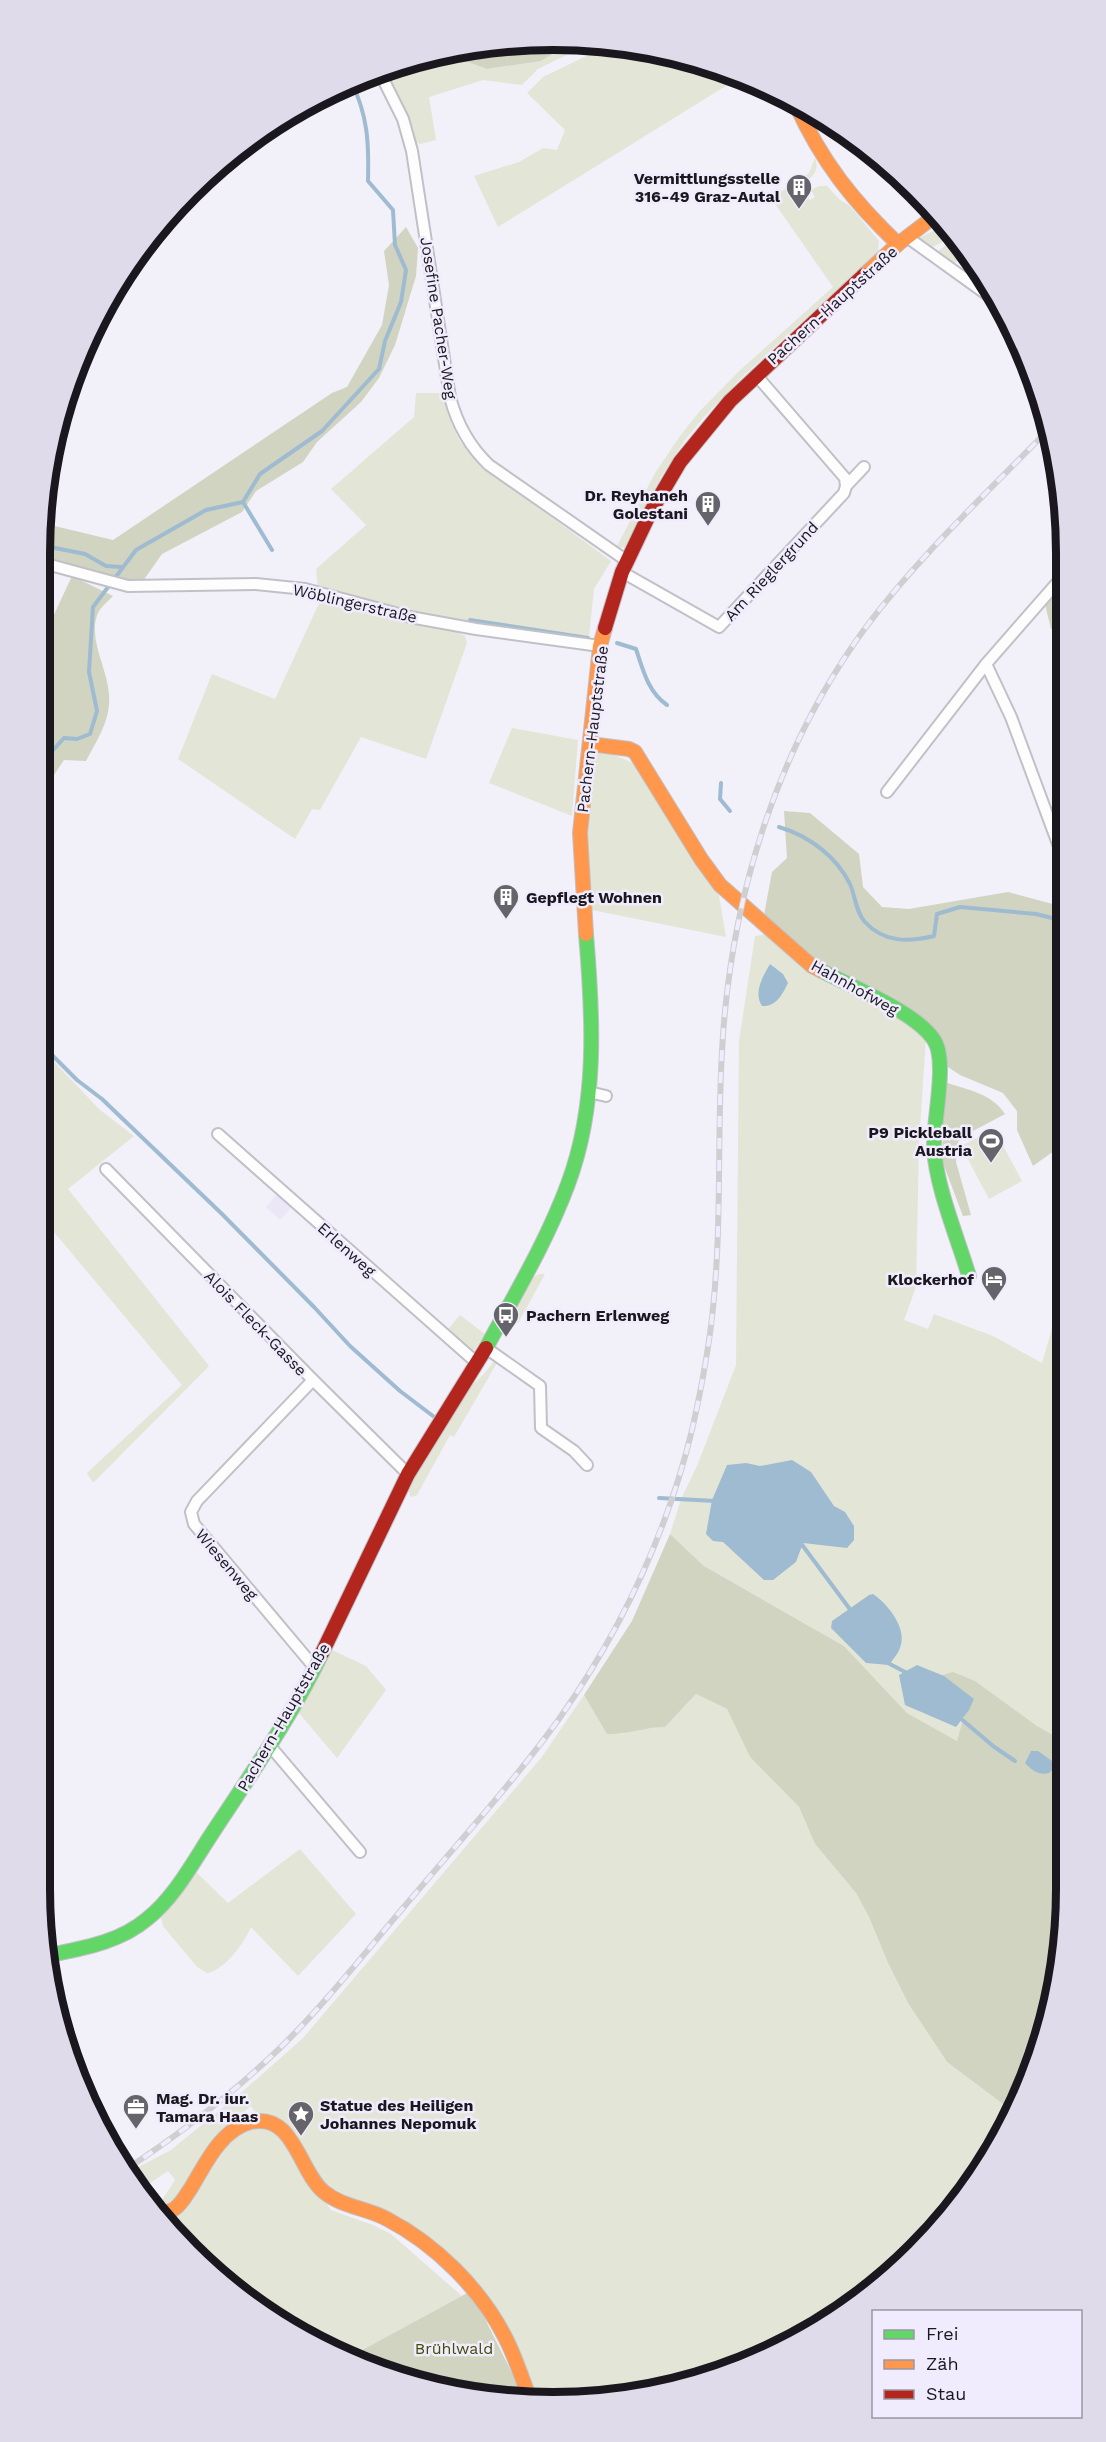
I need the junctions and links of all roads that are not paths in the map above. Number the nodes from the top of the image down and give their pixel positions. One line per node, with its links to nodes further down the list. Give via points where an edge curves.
1 (383, 79): 10 (street, Josefine Pacher-Weg, via 403,118 412,151 450,397 460,427 489,465)
2 (800, 114): 4 (main road, via 839,184)
3 (930, 219): 4 (main road, Pachern-Hauptstraße)
4 (902, 241): 5 (street); 6 (main road, Pachern-Hauptstraße)
5 (985, 294)
6 (756, 375): 8 (street, via 845,478); 10 (main road, Pachern-Hauptstraße, via 708,425 680,462)
7 (864, 467): 8 (street, Am Rieglergrund)
8 (846, 486): 10 (street, Am Rieglergrund, via 844,493 719,627)
9 (50, 565): 12 (street, Wöblingerstraße, via 119,584 146,587 288,586 410,617)
10 (624, 566): 12 (main road, Pachern-Hauptstraße)
11 (1056, 584): 13 (street)
12 (600, 646): 14 (main road, Pachern-Hauptstraße)
13 (986, 664): 15 (street); 16 (street, via 1011,717)
14 (590, 744): 17 (main road, Pachern-Hauptstraße, via 580,833 590,979); 21 (main road, Hahnhofweg, via 635,752 712,875 812,966 910,1017 935,1041 941,1077 934,1116 934,1150)
15 (887, 792)
16 (1056, 838)
17 (589, 1092): 18 (street); 22 (main road, Pachern-Hauptstraße, via 581,1142 569,1182 534,1260)
18 (606, 1096)
19 (218, 1134): 23 (street, Erlenweg)
20 (106, 1170): 24 (street, Alois Fleck-Gasse)
21 (969, 1276)
22 (486, 1348): 23 (main road, Pachern-Hauptstraße); 25 (street, via 540,1386 541,1428)
23 (477, 1363): 26 (main road, Pachern-Hauptstraße)
24 (312, 1380): 26 (street, Alois Fleck-Gasse); 27 (street, Wiesenweg, via 197,1501 191,1512 194,1524)
25 (587, 1465)
26 (408, 1474): 27 (main road, Pachern-Hauptstraße)
27 (315, 1668): 28 (main road, Pachern-Hauptstraße)
28 (270, 1746): 29 (street); 30 (main road, Pachern-Hauptstraße, via 171,1894 148,1919 99,1945)
29 (360, 1852)
30 (54, 1954)
31 (166, 2211): 32 (main road, via 181,2202 236,2126 266,2122 284,2130 311,2182 330,2198 384,2217 407,2230 468,2282 502,2330)
32 (527, 2391)

